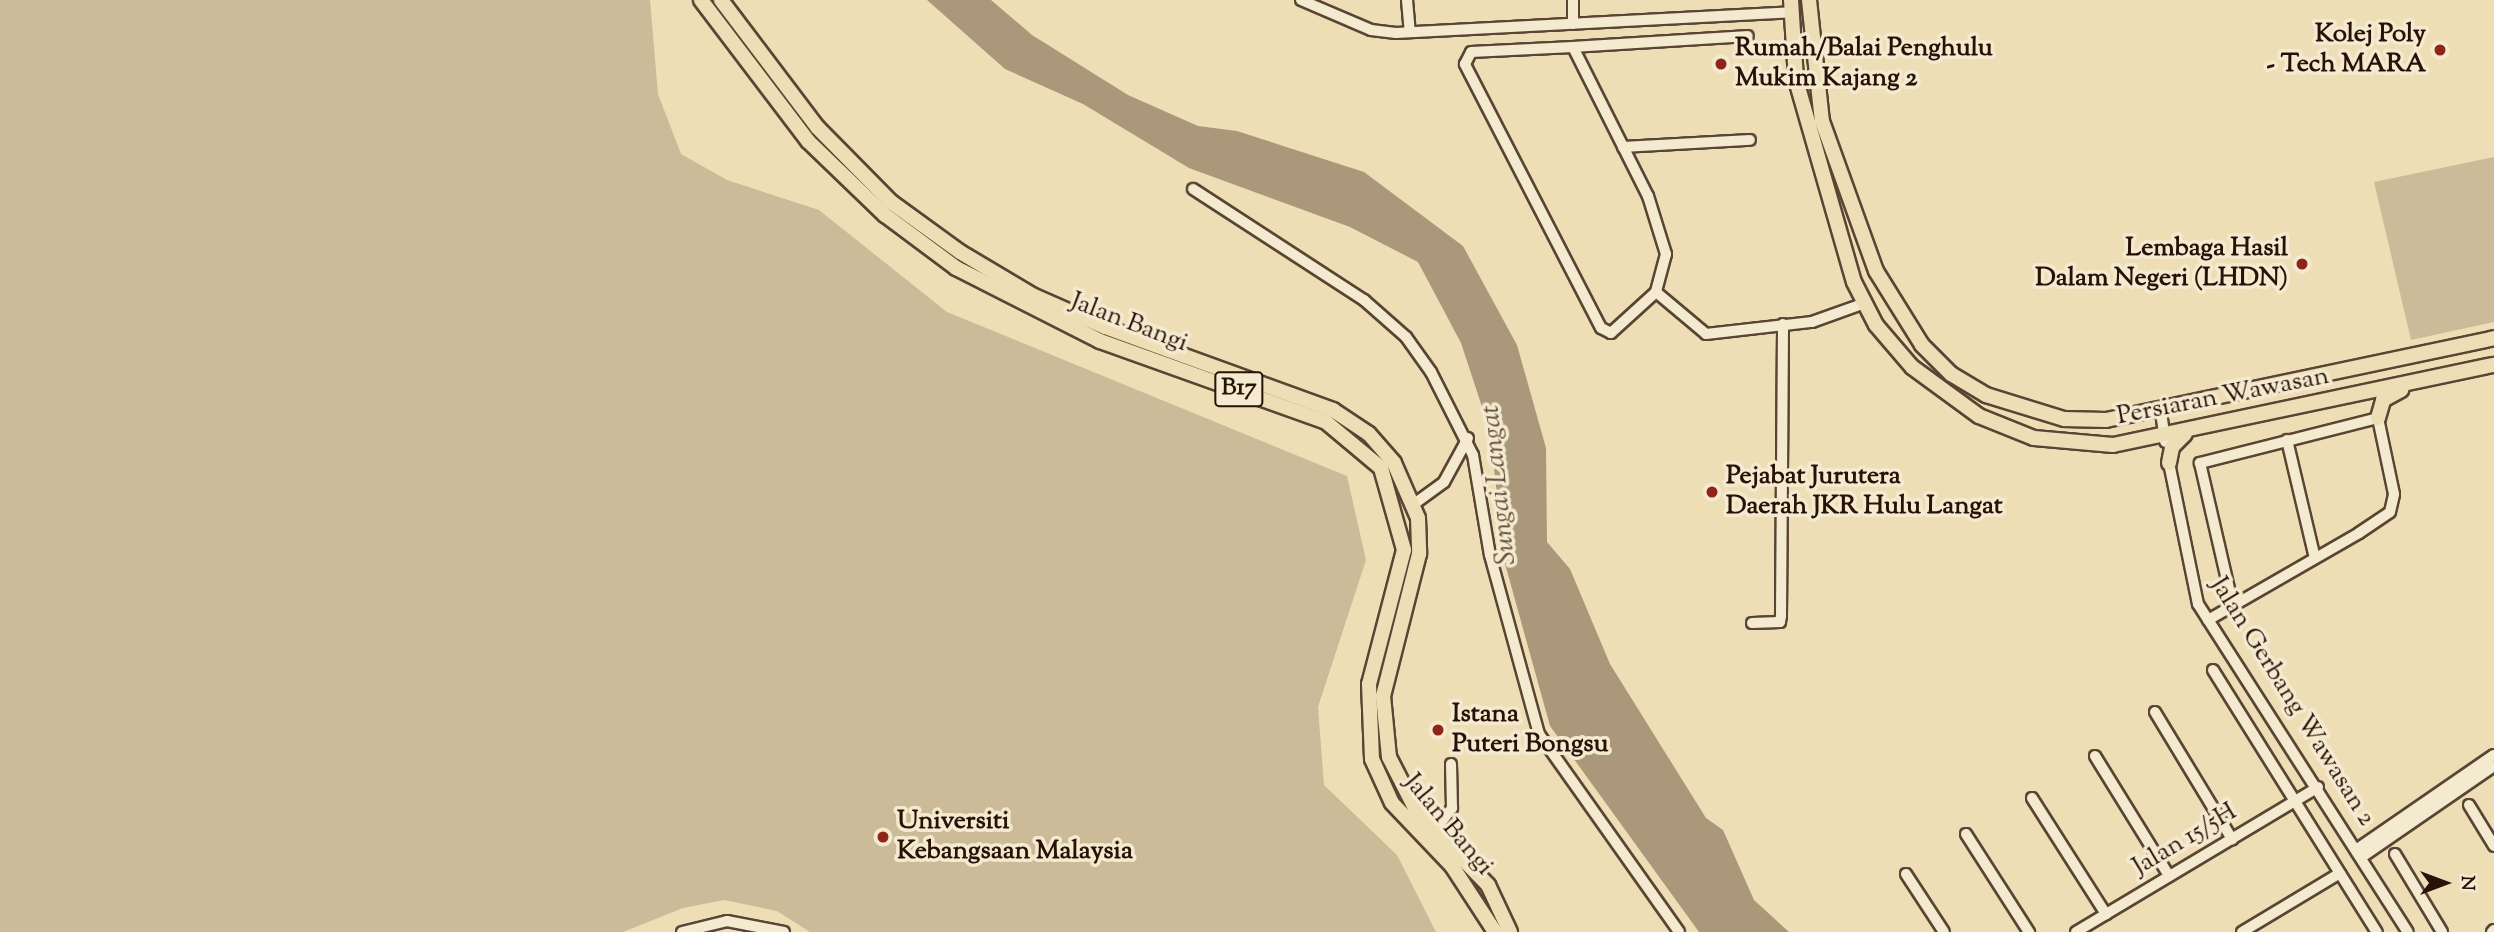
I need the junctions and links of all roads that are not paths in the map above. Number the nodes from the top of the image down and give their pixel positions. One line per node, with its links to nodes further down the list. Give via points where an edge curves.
1 (701, 0): 62 (main road, Jalan Bangi / B17, via 808,141 885,215 956,268 1100,341 1326,422 1381,468 1404,550 1369,684 1372,759 1392,803 1452,866)
2 (721, 0): 35 (main road, Jalan Bangi / B17, via 817,127 891,202 960,252 1034,296 1105,327 1333,410 1369,434 1394,463)
3 (1301, 0): 11 (street, via 1371,30)
4 (1407, 0): 11 (street)
5 (1573, 0): 9 (street)
6 (1801, 0): 8 (main road)
7 (1809, 0): 13 (main road, Persiaran Wawasan)
8 (1791, 6): 9 (street); 13 (main road); 21 (main road, Persiaran Wawasan, via 1796,80 1816,163)
9 (1573, 24): 10 (street)
10 (1543, 25): 11 (street); 15 (street)
11 (1409, 32)
12 (1748, 36): 14 (street)
13 (1809, 37): 19 (main road, Persiaran Wawasan, via 1822,121)
14 (1573, 47): 15 (street); 17 (street)
15 (1543, 48): 20 (street, via 1471,52 1465,64 1603,331 1615,331)
16 (1750, 140): 17 (street)
17 (1623, 147): 20 (street, via 1660,226 1666,267)
18 (1192, 189): 31 (street, via 1364,300 1406,337)
19 (1876, 271): 21 (main road); 22 (main road, Persiaran Wawasan)
20 (1656, 292): 23 (street, via 1706,334)
21 (1865, 303): 22 (main road); 23 (street, via 1812,322); 33 (main road, Persiaran Wawasan, via 1912,367 1979,416 2034,438 2074,444)
22 (1897, 313): 27 (main road, Persiaran Wawasan, via 1951,374 2021,410 2064,419)
23 (1783, 324): 39 (street, via 1781,616 1780,622)
24 (2494, 338): 27 (main road, Persiaran Wawasan)
25 (2494, 365): 26 (main road, Persiaran Wawasan)
26 (2414, 382): 28 (main road, via 2383,400); 29 (main road, Persiaran Wawasan)
27 (2161, 412): 30 (street, Jalan Gerbang Wawasan 2)
28 (2378, 418): 32 (street); 36 (street, via 2393,506)
29 (2189, 431): 30 (main road, Persiaran Wawasan); 34 (main road, via 2176,441)
30 (2165, 437): 33 (main road, Persiaran Wawasan); 34 (street, Jalan Gerbang Wawasan 2)
31 (1468, 438): 35 (street, via 1444,482); 64 (street, via 1490,555 1539,734)
32 (2287, 440): 36 (street); 37 (street, via 2200,463)
33 (2139, 441): 34 (main road)
34 (2168, 459): 38 (street, Jalan Gerbang Wawasan 2, via 2188,578)
35 (1414, 504): 50 (main road, Jalan Bangi / B17, via 1419,554 1381,718 1396,778)
36 (2315, 558): 37 (street)
37 (2232, 606): 38 (street)
38 (2208, 620): 46 (street, Jalan Gerbang Wawasan 2)
39 (1752, 623)
40 (2213, 670): 48 (street)
41 (2155, 712): 52 (street)
42 (2494, 755): 54 (street, Jalan Gerbang Wawasan 2)
43 (2095, 756): 58 (street)
44 (1451, 764): 50 (street, via 1452,808)
45 (2494, 766): 54 (street, Jalan Gerbang Wawasan 2)
46 (2318, 787): 48 (street, Jalan 15/5H); 54 (street, Jalan Gerbang Wawasan 2)
47 (2032, 798): 59 (street)
48 (2294, 801): 52 (street, Jalan 15/5H); 56 (street)
49 (2469, 805): 53 (street)
50 (1435, 830): 63 (main road, Jalan Bangi / B17, via 1488,885)
51 (1966, 834): 66 (street)
52 (2232, 839): 58 (street, Jalan 15/5H)
53 (2494, 846)
54 (2360, 853): 70 (street, Jalan Gerbang Wawasan 2)
55 (2395, 854): 71 (street)
56 (2340, 873): 68 (street); 69 (street)
57 (1906, 874): 65 (street)
58 (2169, 876): 59 (street, Jalan 15/5H)
59 (2106, 914): 67 (street, Jalan 15/5H)
60 (682, 932): 61 (street, via 727,921)
61 (784, 932)
62 (1495, 932)
63 (1510, 932)
64 (1679, 932)
65 (1944, 932)
66 (2029, 932)
67 (2076, 932)
68 (2242, 932)
69 (2376, 932)
70 (2408, 932)
71 (2442, 932)

